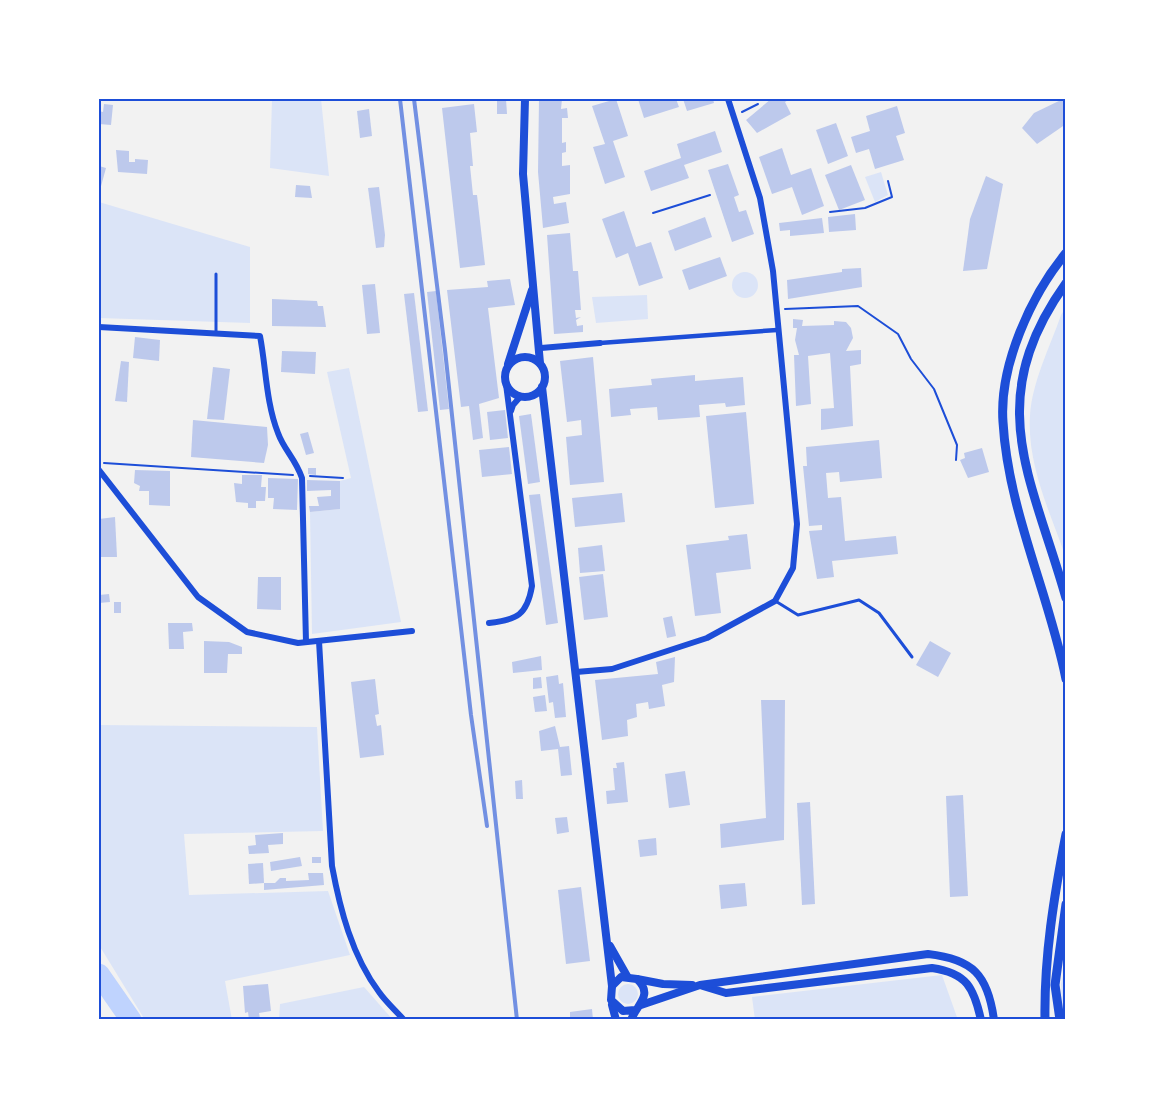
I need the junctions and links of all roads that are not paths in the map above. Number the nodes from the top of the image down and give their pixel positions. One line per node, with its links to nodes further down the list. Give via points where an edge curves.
1 (525, 99): 6 (street, via 523,174)
2 (728, 99): 8 (street, via 760,198 773,272)
3 (1066, 254): 29 (main road, via 1025,318 1003,394 1002,421 1011,479)
4 (216, 274): 9 (lane)
5 (1066, 283): 21 (main road, via 1042,323 1029,357 1018,428 1026,473)
6 (533, 285): 11 (street); 13 (street)
7 (99, 327): 9 (street)
8 (777, 330): 10 (street); 22 (street, via 797,524 793,568)
9 (216, 333): 26 (street, via 260,336 278,435 297,461 301,476)
10 (600, 343): 11 (street)
11 (541, 348): 12 (street)
12 (540, 363): 13 (street, via 522,357); 15 (street, via 545,375)
13 (506, 369): 14 (street)
14 (506, 384): 17 (street); 19 (street)
15 (542, 387): 16 (street); 18 (street)
16 (531, 395): 17 (street); 18 (street)
17 (521, 396): 19 (street, via 513,405)
18 (545, 414): 28 (street)
19 (510, 418): 23 (street, via 532,586 523,611 508,621)
20 (99, 470): 26 (street, via 198,597 247,632)
21 (1066, 597)
22 (775, 601): 27 (lane, via 798,615 859,600 879,613); 28 (street, via 707,638 612,669)
23 (489, 623)
24 (412, 631): 25 (street)
25 (319, 641): 26 (street); 39 (street, via 332,866 339,899 353,945 378,992)
26 (306, 642)
27 (912, 657)
28 (576, 672): 32 (street)
29 (1066, 679)
30 (1066, 834): 44 (main road, via 1044,977)
31 (1066, 904): 45 (main road, via 1055,985)
32 (608, 940): 33 (street); 36 (street)
33 (627, 976): 34 (street); 36 (street)
34 (637, 979): 35 (street); 38 (street, via 645,992)
35 (700, 985): 38 (street); 42 (street, via 726,993 932,968 962,978 971,988); 43 (street, via 928,954 951,956 968,963 984,982)
36 (612, 986): 37 (street)
37 (611, 1000): 38 (street, via 623,1011); 40 (street)
38 (638, 1008): 41 (street)
39 (404, 1020)
40 (616, 1020)
41 (631, 1020)
42 (981, 1020)
43 (994, 1020)
44 (1045, 1020)
45 (1059, 1020)

